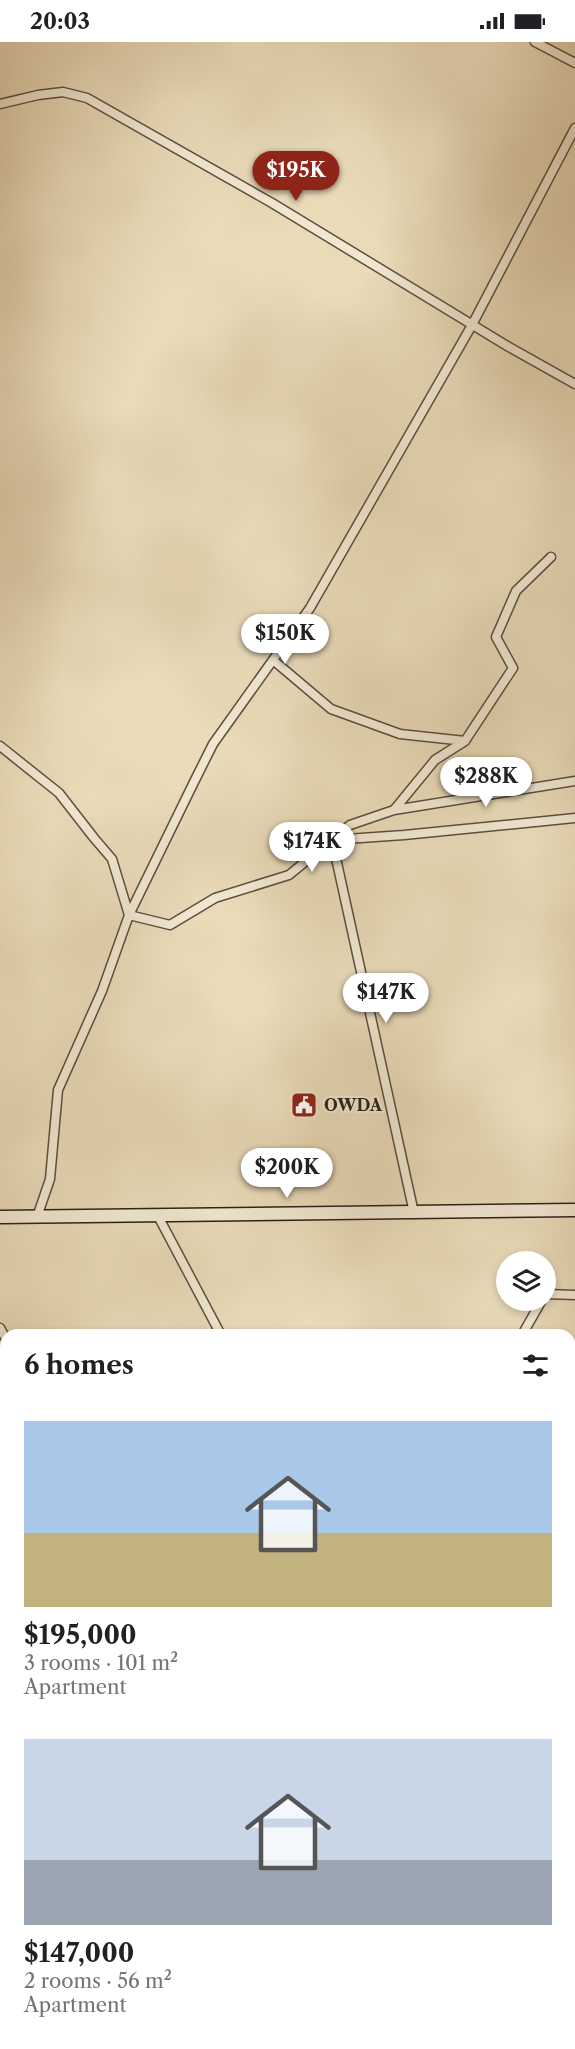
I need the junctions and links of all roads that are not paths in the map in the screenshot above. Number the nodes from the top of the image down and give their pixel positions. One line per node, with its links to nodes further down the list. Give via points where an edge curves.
1 (535, 42): 2 (street)
2 (575, 63)
3 (0, 104): 5 (street, via 63,92 87,98 252,191)
4 (575, 128): 5 (street)
5 (472, 325): 6 (street); 8 (street, via 309,608)
6 (575, 384)
7 (552, 557): 9 (street, via 516,591 496,637 513,669)
8 (273, 660): 9 (street, via 331,709 400,734); 15 (street, via 213,744)
9 (465, 741): 12 (street, via 435,760)
10 (0, 746): 15 (street, via 59,793 112,859)
11 (575, 781): 12 (street)
12 (394, 810): 14 (street, via 350,825)
13 (575, 818): 14 (street)
14 (332, 840): 15 (street, via 289,875 215,898 170,925); 17 (street)
15 (129, 915): 20 (street, via 102,991 58,1090 50,1179)
16 (575, 1210): 17 (street)
17 (414, 1213): 18 (street)
18 (158, 1216): 20 (street); 24 (street)
19 (0, 1217): 20 (street)
20 (37, 1217)
21 (556, 1294): 22 (street)
22 (575, 1295)
23 (536, 1311): 25 (street)
24 (218, 1329)
25 (525, 1329)

